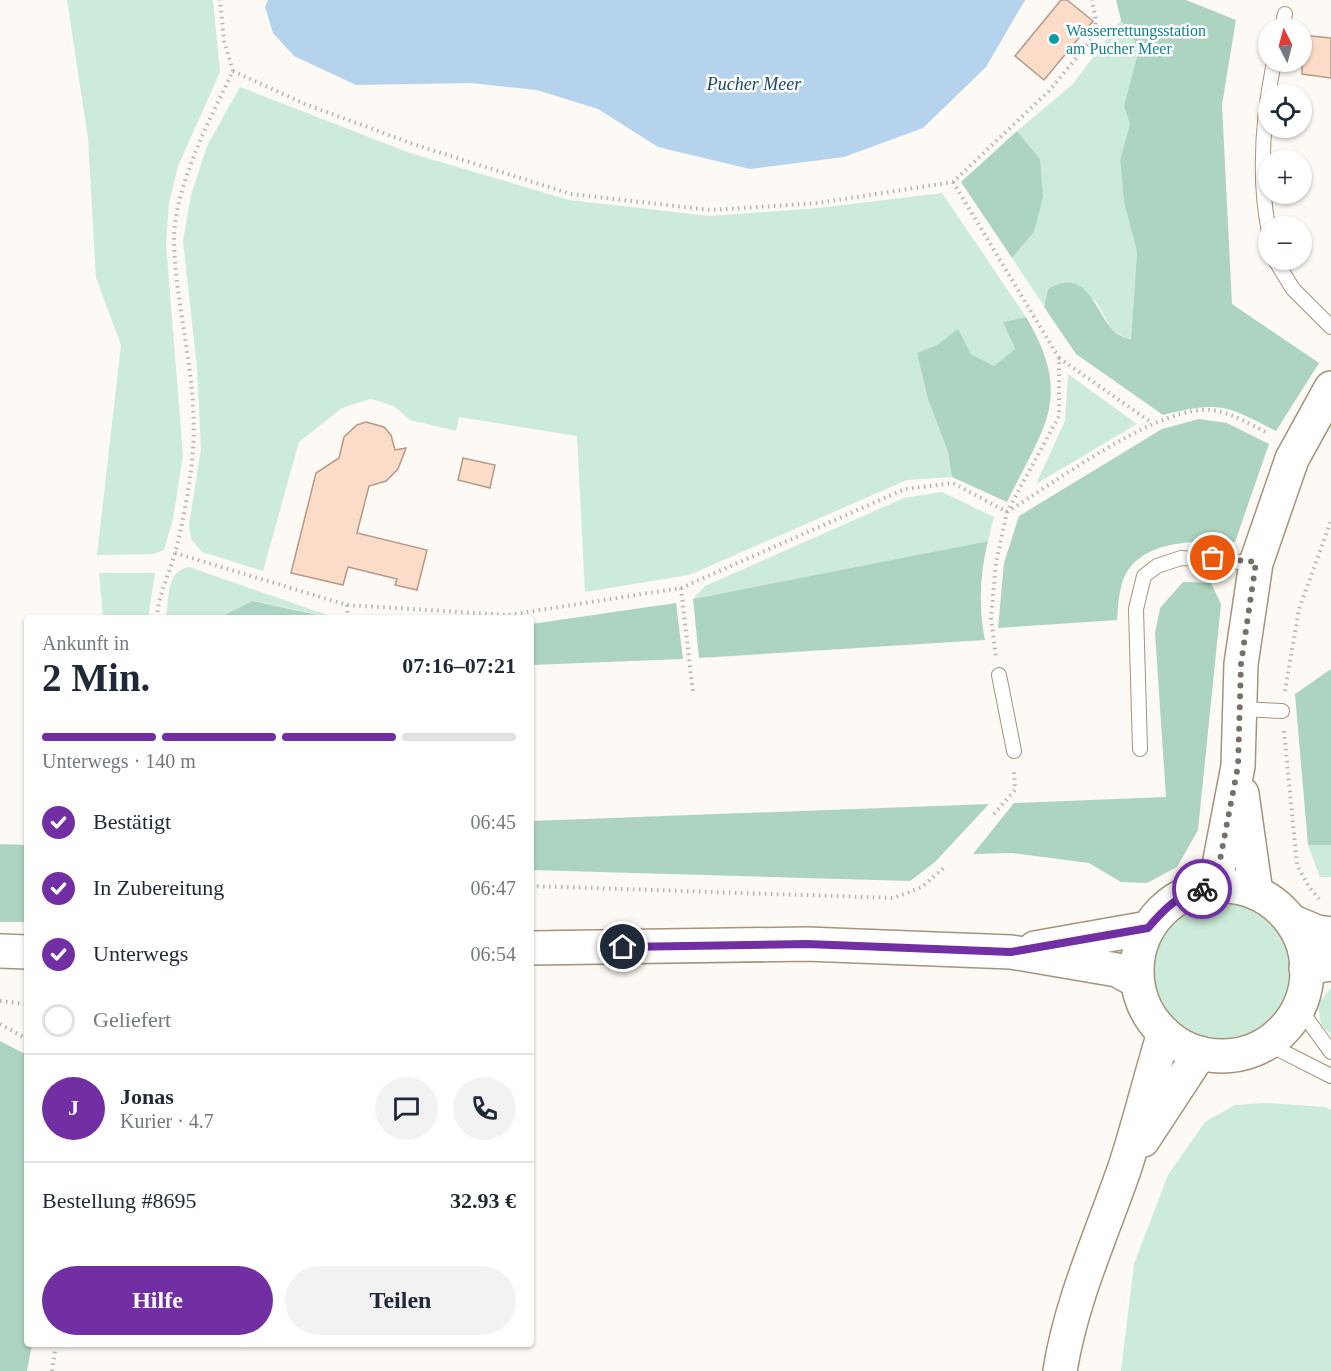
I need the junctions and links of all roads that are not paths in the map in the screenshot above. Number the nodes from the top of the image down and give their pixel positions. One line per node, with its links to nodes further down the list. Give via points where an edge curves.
1 (1285, 14): 2 (lane)
2 (1284, 18)
3 (1272, 72): 4 (lane, via 1266,101)
4 (1266, 216)
5 (1281, 270): 6 (lane, via 1293,290)
6 (1331, 327)
7 (1331, 388): 8 (main road, via 1292,459)
8 (1256, 562): 10 (main road, via 1241,664); 12 (lane, via 1181,558 1157,566 1144,576 1136,609)
9 (999, 675): 13 (lane)
10 (1240, 709): 11 (lane); 14 (main road)
11 (1282, 711)
12 (1140, 749)
13 (1014, 751)
14 (1238, 766): 15 (main road); 16 (main road)
15 (1215, 886): 16 (main road); 18 (main road, via 1188,893 1165,908)
16 (1256, 893): 17 (main road)
17 (1291, 921): 19 (main road); 24 (main road, via 1304,948)
18 (1148, 928): 23 (main road); 25 (main road, via 1139,952)
19 (1331, 934)
20 (534, 948): 23 (main road, via 807,944)
21 (0, 951): 22 (main road)
22 (24, 952)
23 (1011, 952): 25 (main road, via 1117,970)
24 (1319, 966): 26 (main road)
25 (1137, 981): 27 (main road, via 1150,1017)
26 (1299, 1008): 28 (main road, via 1285,1028); 29 (lane)
27 (1164, 1033): 30 (main road); 32 (main road)
28 (1266, 1043): 30 (main road, via 1245,1053); 31 (lane)
29 (1331, 1052)
30 (1200, 1053): 32 (main road)
31 (1331, 1076)
32 (1124, 1170): 33 (main road, via 1091,1257)
33 (1060, 1371)

